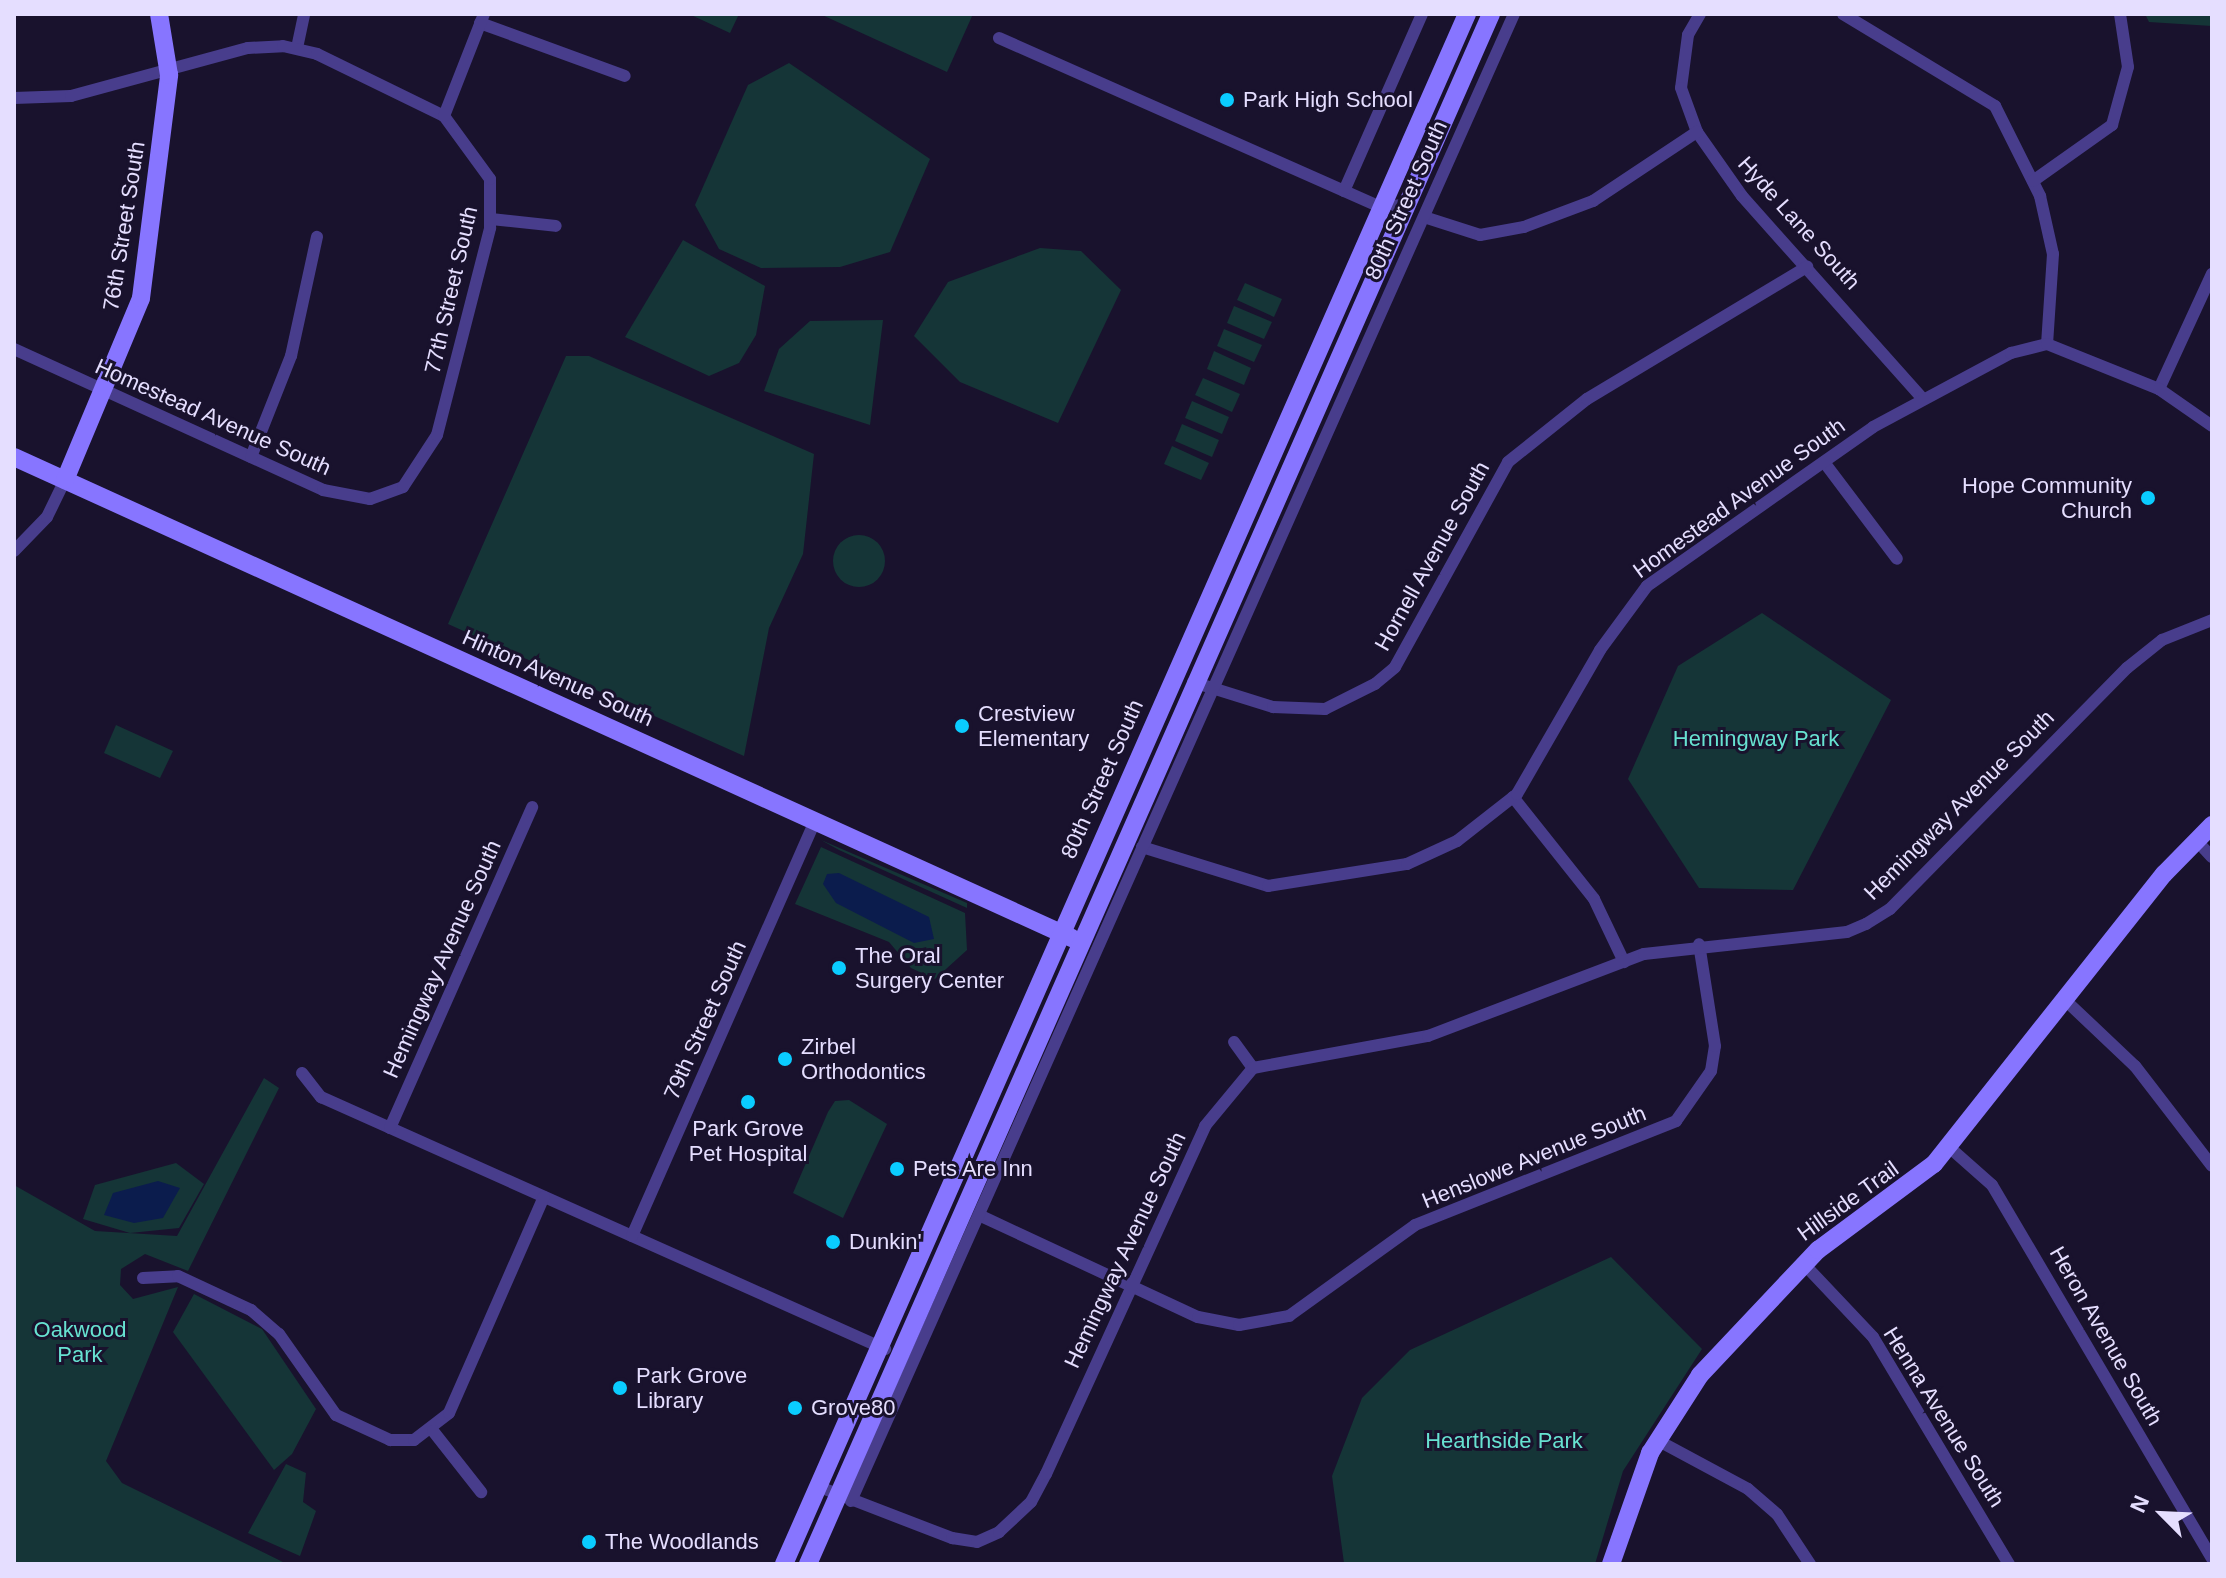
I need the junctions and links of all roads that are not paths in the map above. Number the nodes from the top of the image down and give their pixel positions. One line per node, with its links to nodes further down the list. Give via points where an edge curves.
1 (159, 14): 13 (main road, 76th Street South)
2 (304, 14): 12 (street)
3 (1422, 14): 19 (street)
4 (1467, 14): 21 (main road, 80th Street South)
5 (1491, 14): 20 (main road, 80th Street South)
6 (1514, 14): 22 (street, 80th Street South)
7 (1700, 14): 17 (street, Hyde Lane South, via 1688,35 1681,88)
8 (1843, 14): 18 (street, via 1995,106)
9 (2120, 14): 18 (street, via 2128,67 2112,125)
10 (482, 18): 14 (street); 16 (street)
11 (999, 38): 19 (street)
12 (297, 48): 13 (street, via 248,48); 16 (street)
13 (169, 75): 15 (street, via 71,96); 31 (main road, 76th Street South, via 141,298)
14 (625, 76)
15 (14, 98)
16 (444, 116): 23 (street, 77th Street South, via 490,179)
17 (1697, 132): 22 (street, via 1593,201 1524,227 1480,235); 26 (street, Hyde Lane South)
18 (2033, 181): 28 (street, via 2053,254)
19 (1344, 191): 21 (street)
20 (1406, 204): 21 (street); 42 (main road, 80th Street South)
21 (1382, 208): 51 (main road, 80th Street South)
22 (1424, 217): 43 (street, 80th Street South)
23 (491, 219): 24 (street); 34 (street, 77th Street South)
24 (556, 226)
25 (317, 237): 36 (street, via 291,356)
26 (1807, 267): 32 (street, Hyde Lane South); 43 (street, Hornell Avenue South, via 1587,399 1508,462 1395,667 1375,684 1325,709 1273,707)
27 (2212, 274): 30 (street)
28 (2047, 344): 30 (street); 32 (street, Homestead Avenue South, via 1975,368)
29 (14, 349): 31 (street, Homestead Avenue South)
30 (2159, 389): 33 (street)
31 (106, 392): 36 (street, Homestead Avenue South); 38 (main road, 76th Street South)
32 (1921, 397): 37 (street, Homestead Avenue South)
33 (2212, 426)
34 (429, 452): 36 (street, Homestead Avenue South, via 414,479 370,499 323,490)
35 (14, 457): 38 (main road, Hinton Avenue South)
36 (251, 457)
37 (1824, 462): 40 (street); 44 (street, Homestead Avenue South, via 1632,601)
38 (65, 480): 39 (street, via 47,517); 46 (main road, Hinton Avenue South)
39 (14, 551)
40 (1897, 559)
41 (2212, 620): 53 (street, Hemingway Avenue South, via 2162,640 2127,668 1890,909 1847,932)
42 (1193, 682): 43 (street, Hornell Avenue South); 52 (main road, 80th Street South)
43 (1216, 693): 49 (street, 80th Street South)
44 (1513, 797): 49 (street, Homestead Avenue South, via 1457,841 1407,864 1307,882 1236,880); 54 (street, via 1594,899)
45 (532, 807): 59 (street, Hemingway Avenue South)
46 (815, 822): 51 (main road, Hinton Avenue South); 64 (street, 79th Street South)
47 (2212, 825): 48 (main road, Hillside Trail)
48 (2196, 840): 50 (street); 55 (main road, Hillside Trail)
49 (1142, 847): 63 (street, 80th Street South)
50 (2212, 857)
51 (1061, 933): 52 (main road, Hinton Avenue South); 68 (main road, 80th Street South)
52 (1082, 942): 69 (main road, 80th Street South)
53 (1699, 944): 54 (street, Hemingway Avenue South); 67 (street, Henslowe Avenue South, via 1715,1046 1711,1071 1676,1121 1415,1225 1289,1316 1216,1322)
54 (1624, 962): 57 (street, Hemingway Avenue South, via 1428,1036)
55 (2063, 998): 60 (main road, Hillside Trail); 61 (street, via 2135,1066)
56 (1234, 1042): 57 (street)
57 (1253, 1068): 67 (street, Hemingway Avenue South, via 1205,1126)
58 (302, 1073): 59 (street, via 319,1096)
59 (390, 1128): 62 (street)
60 (1949, 1147): 65 (main road, Hillside Trail, via 1912,1187); 75 (street, Heron Avenue South, via 1992,1185)
61 (2211, 1161)
62 (544, 1197): 64 (street); 70 (street, via 449,1413)
63 (981, 1216): 67 (street, Henslowe Avenue South); 74 (street, 80th Street South)
64 (632, 1236): 68 (street)
65 (1803, 1263): 71 (main road, Hillside Trail, via 1700,1375); 80 (street, Henna Avenue South, via 1873,1337)
66 (143, 1278): 70 (street, via 178,1276 255,1313 343,1420 393,1441)
67 (1128, 1285): 74 (street, Hemingway Avenue South, via 1046,1474 1031,1502 999,1532 977,1542 952,1538)
68 (879, 1346): 69 (street); 72 (main road, 80th Street South)
69 (899, 1354): 74 (main road, 80th Street South)
70 (433, 1431): 73 (street)
71 (1657, 1440): 78 (main road, Hillside Trail, via 1631,1494); 79 (street, via 1748,1489 1777,1514)
72 (817, 1486): 74 (street, Hemingway Avenue South); 76 (main road, 80th Street South)
73 (481, 1492)
74 (844, 1498): 77 (main road, 80th Street South)
75 (2212, 1559)
76 (784, 1564)
77 (808, 1564)
78 (1611, 1564)
79 (1810, 1564)
80 (2009, 1564)

